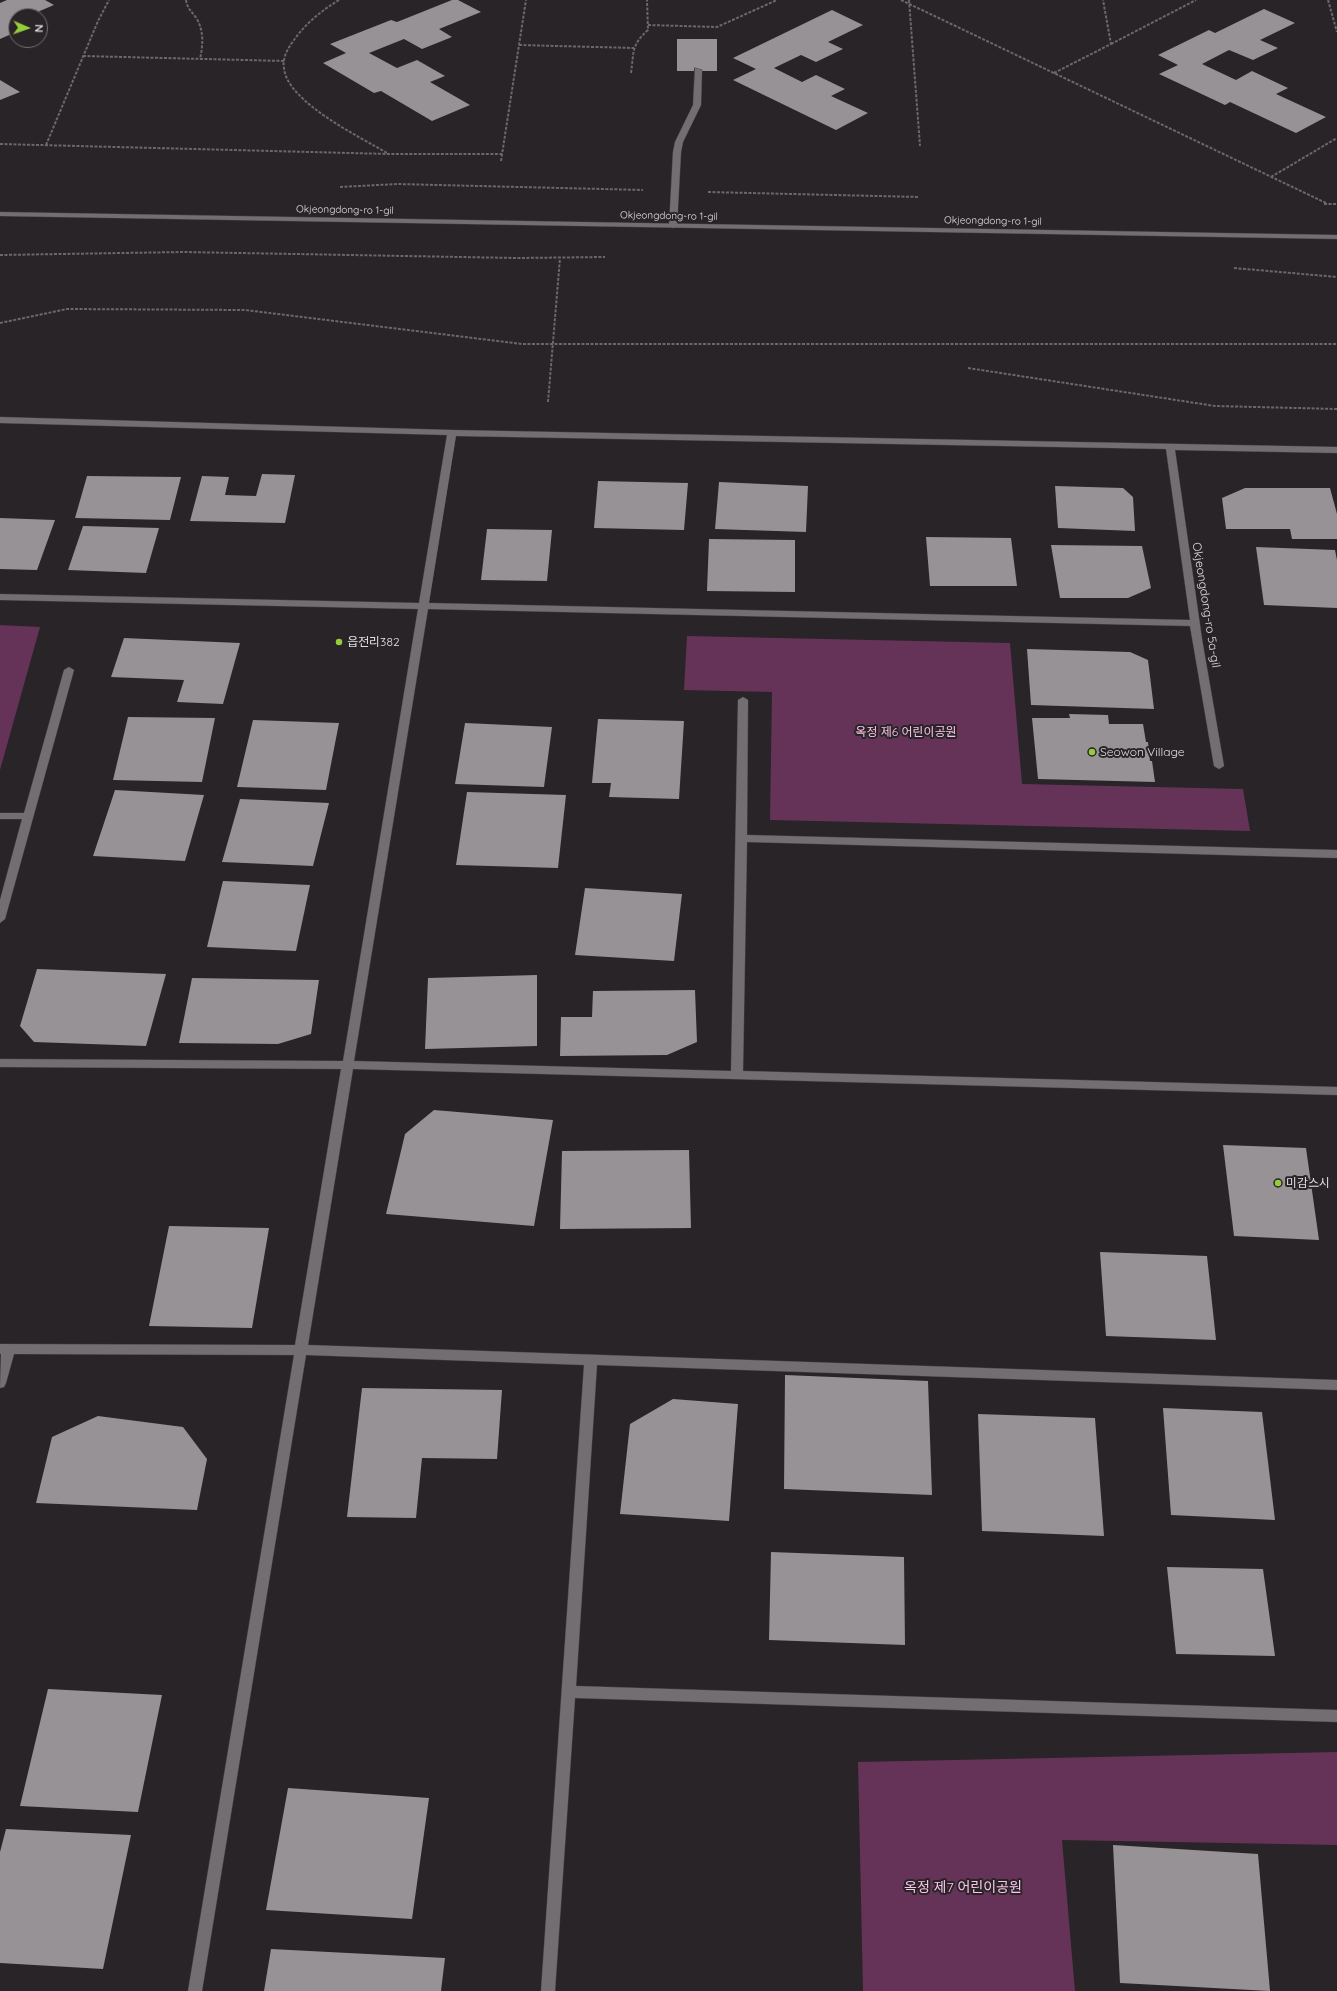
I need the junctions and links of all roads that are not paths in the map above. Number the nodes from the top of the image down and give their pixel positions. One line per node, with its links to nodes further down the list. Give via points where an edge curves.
1 (698, 70): 3 (street, via 697,105 681,137 677,152)
2 (0, 214): 3 (street, Okjeongdong-ro 1-gil)
3 (673, 226): 4 (street, Okjeongdong-ro 1-gil)
4 (1337, 237)
5 (0, 420): 6 (street)
6 (452, 433): 7 (street); 10 (street)
7 (1170, 447): 8 (street); 11 (street, Okjeongdong-ro 5a-gil)
8 (1337, 450)
9 (0, 597): 10 (street)
10 (423, 606): 11 (street); 21 (street)
11 (1196, 623): 14 (street, Okjeongdong-ro 5a-gil)
12 (69, 670): 16 (street)
13 (743, 700): 17 (street)
14 (1219, 766)
15 (0, 816): 16 (street)
16 (28, 816): 19 (street)
17 (742, 838): 18 (street); 22 (street)
18 (1337, 854)
19 (0, 919)
20 (0, 1062): 21 (street)
21 (348, 1065): 22 (street); 25 (street)
22 (737, 1075): 23 (street)
23 (1337, 1090)
24 (4, 1349): 25 (street); 27 (street)
25 (300, 1350): 26 (street); 31 (street)
26 (591, 1360): 28 (street); 29 (street)
27 (0, 1383)
28 (1337, 1385)
29 (569, 1692): 30 (street); 32 (street)
30 (1337, 1716)
31 (195, 1991)
32 (548, 1991)

